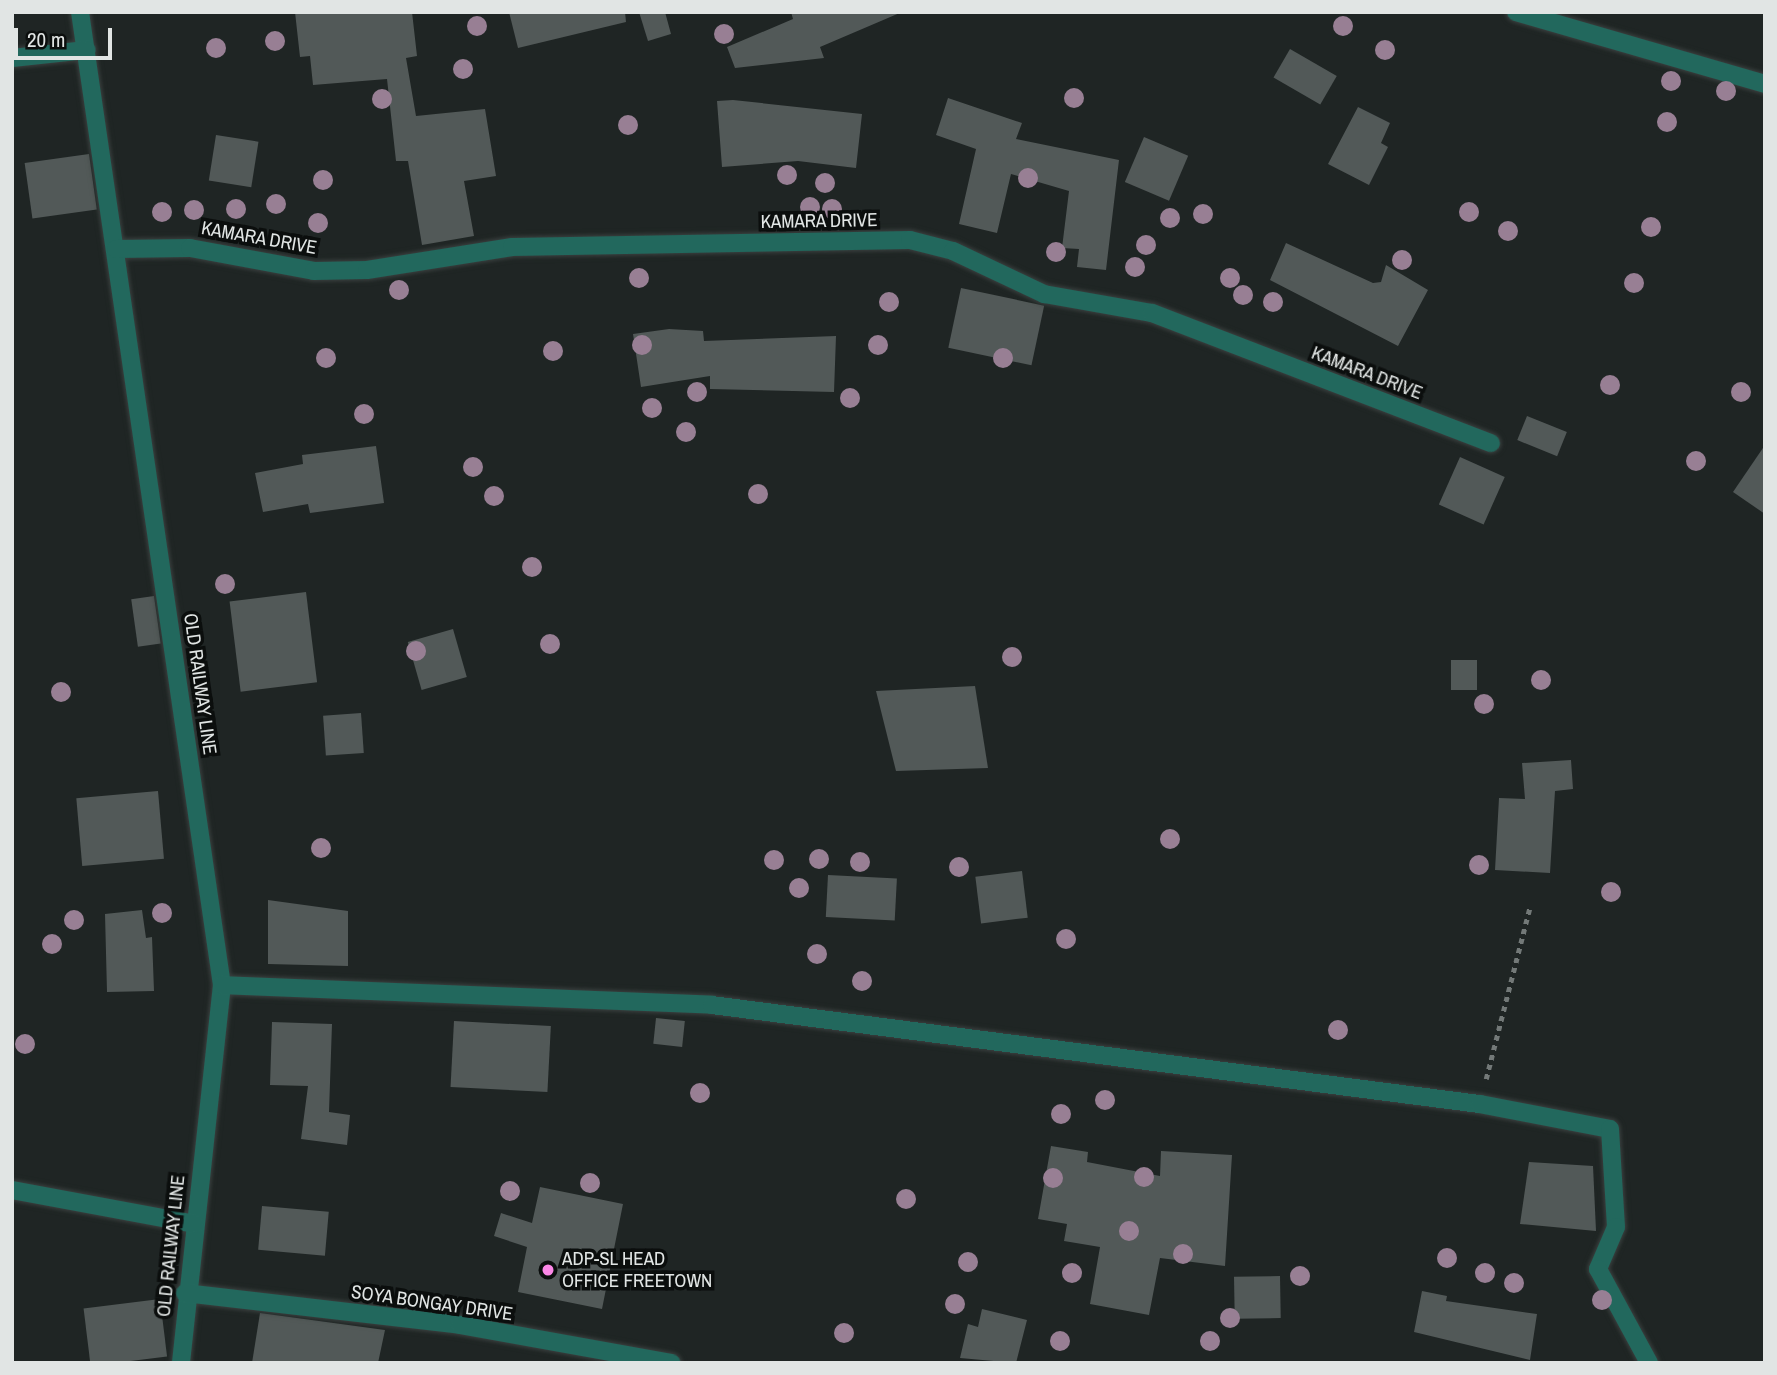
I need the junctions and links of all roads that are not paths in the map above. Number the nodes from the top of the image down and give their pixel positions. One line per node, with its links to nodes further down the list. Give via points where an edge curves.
1 (80, 12): 3 (street, OLD RAILWAY LINE)
2 (1516, 12): 5 (street)
3 (87, 50): 4 (street); 6 (street, OLD RAILWAY LINE)
4 (12, 58)
5 (1765, 84)
6 (116, 250): 7 (street, KAMARA DRIVE, via 190,248 314,271 368,270 512,247 911,240 953,251 1044,294 1152,313); 8 (street, OLD RAILWAY LINE)
7 (1491, 443)
8 (222, 985): 10 (street, OLD RAILWAY LINE); 14 (street, via 712,1005 1480,1104 1610,1129 1615,1227 1598,1269)
9 (12, 1190): 10 (street)
10 (195, 1224): 11 (street, OLD RAILWAY LINE)
11 (185, 1293): 12 (street, OLD RAILWAY LINE); 13 (street, SOYA BONGAY DRIVE, via 460,1325)
12 (181, 1363)
13 (672, 1363)
14 (1649, 1363)

